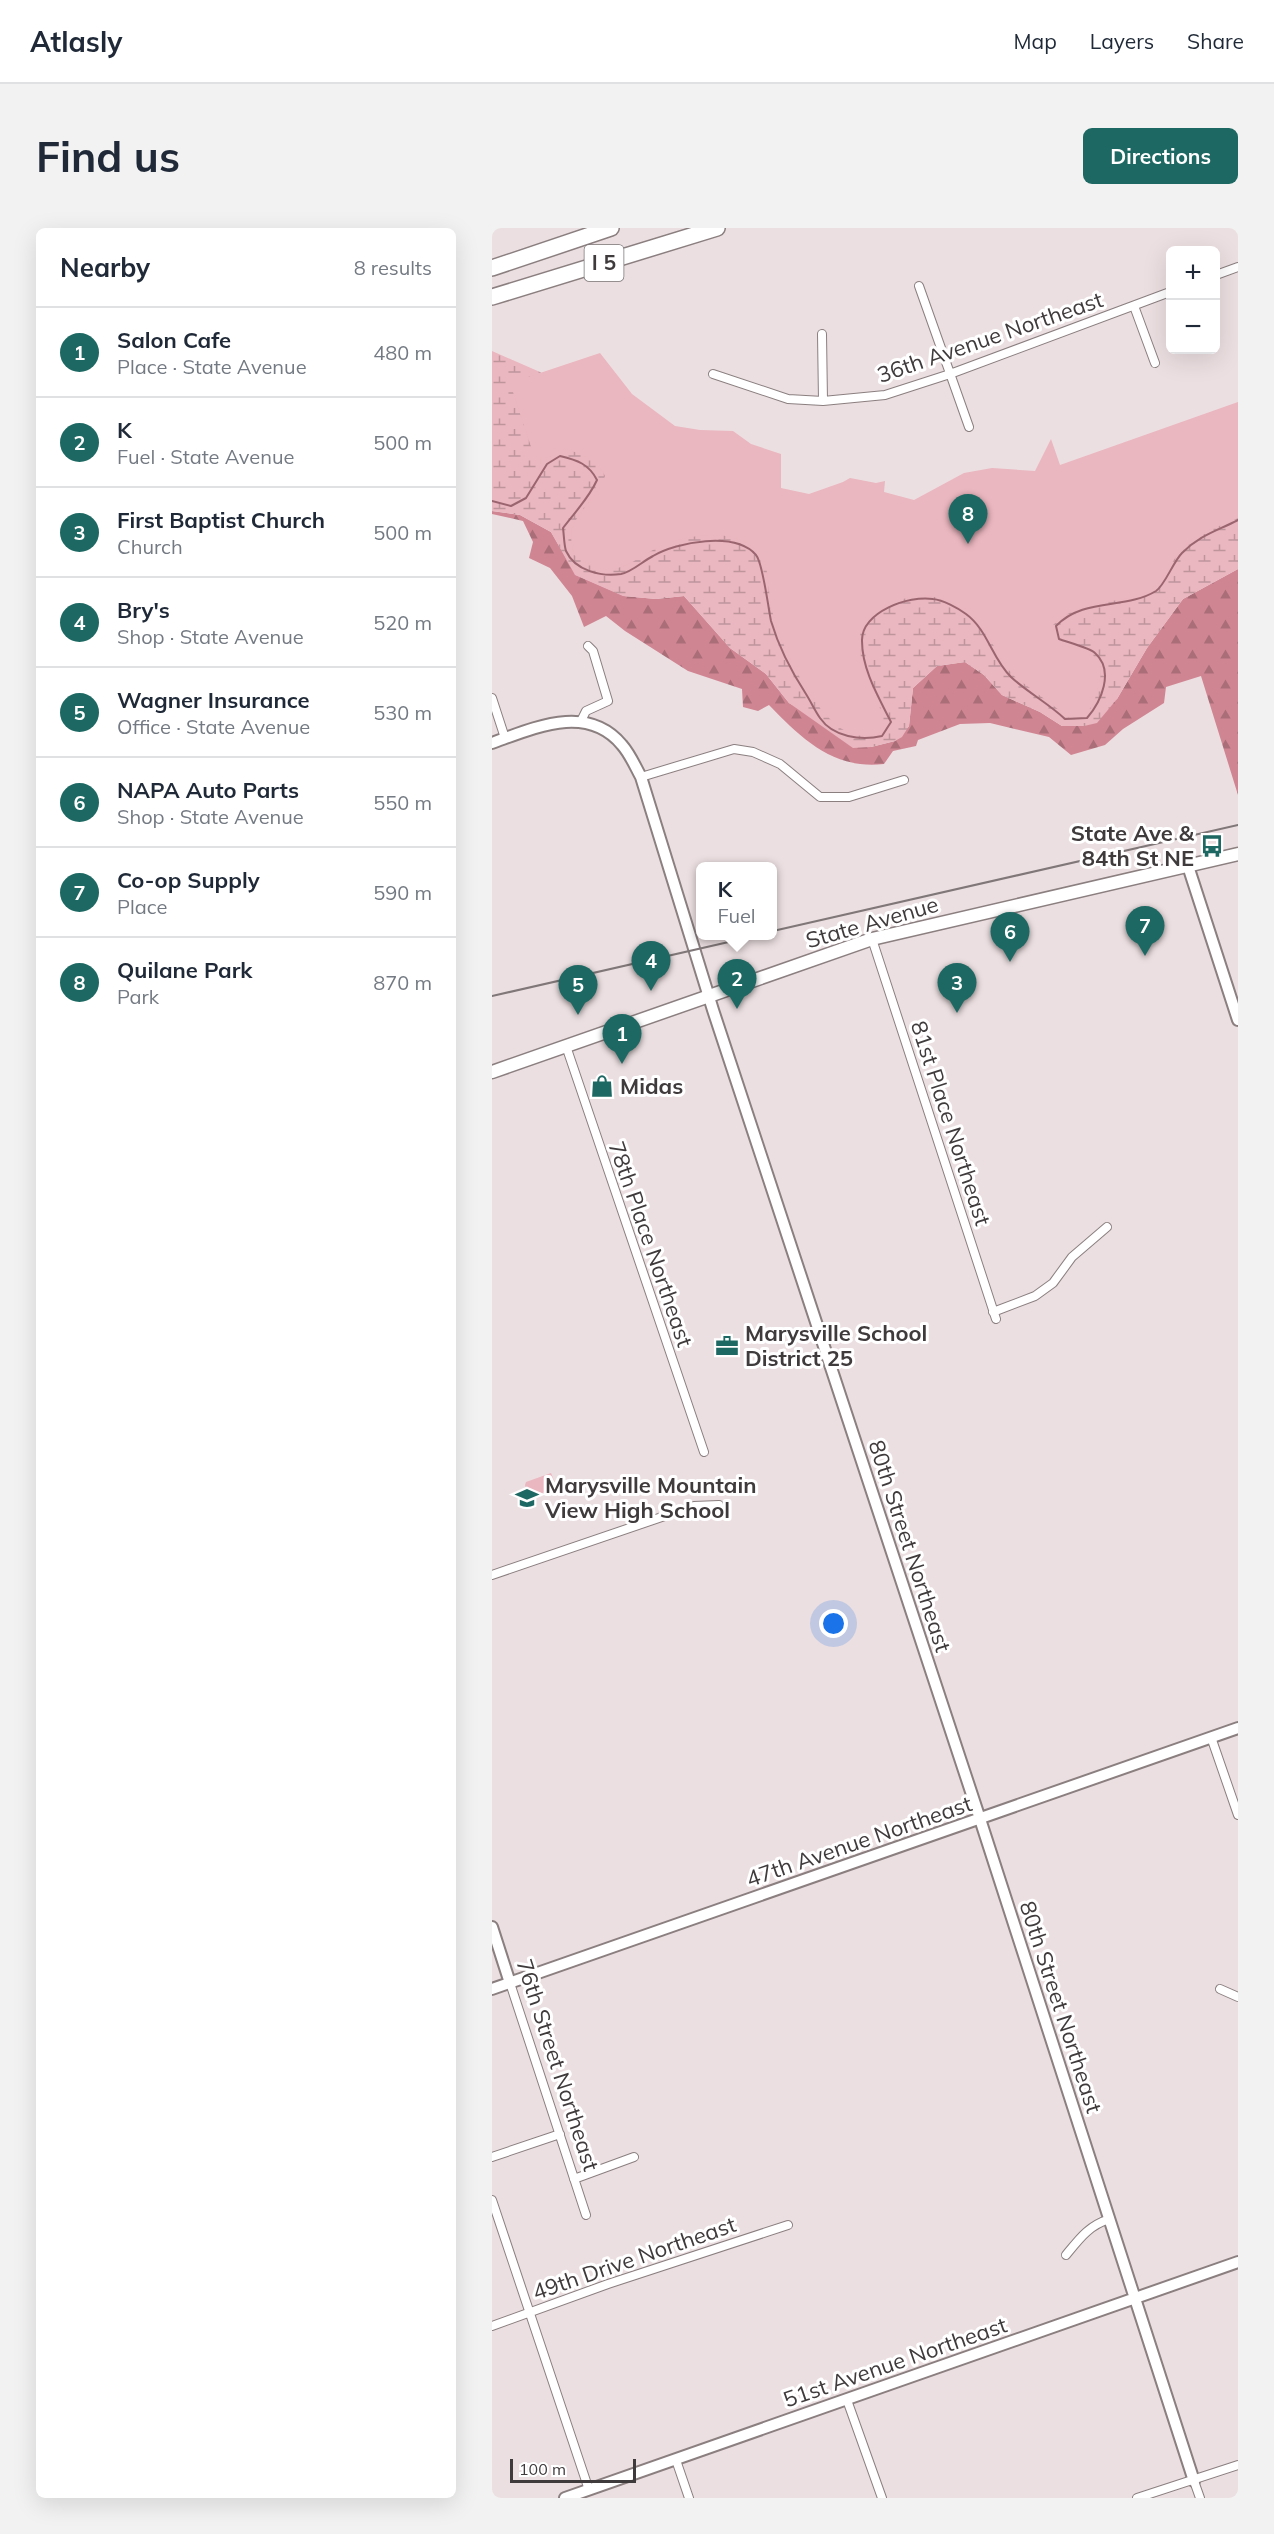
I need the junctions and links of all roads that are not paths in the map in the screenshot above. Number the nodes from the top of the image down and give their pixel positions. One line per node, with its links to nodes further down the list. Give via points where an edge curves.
1 (611, 228): 4 (highway, I 5)
2 (717, 228): 8 (highway, I 5)
3 (1238, 267): 5 (street)
4 (492, 268)
5 (1220, 273)
6 (919, 286): 13 (street)
7 (1166, 294): 9 (street, 36th Avenue Northeast)
8 (492, 297)
9 (1134, 306): 11 (street); 13 (street, 36th Avenue Northeast)
10 (822, 334): 14 (street)
11 (1155, 363)
12 (713, 374): 14 (street, 36th Avenue Northeast, via 788,399)
13 (950, 374): 14 (street, 36th Avenue Northeast, via 885,395); 15 (street)
14 (822, 401)
15 (969, 427)
16 (588, 646): 18 (street, via 608,701 585,711)
17 (492, 698): 19 (street)
18 (581, 721): 19 (street, via 549,724); 21 (street, 80th Street Northeast, via 615,737)
19 (505, 738): 20 (street)
20 (492, 742)
21 (641, 777): 22 (street, via 734,749 753,752 780,764 820,797 849,797); 26 (street, 80th Street Northeast)
22 (904, 780)
23 (1238, 854): 24 (main road, State Avenue)
24 (1188, 866): 25 (main road, State Avenue); 27 (street)
25 (872, 939): 26 (main road, State Avenue); 30 (street, 81st Place Northeast, via 994,1315 1035,1296 1053,1282 1072,1257)
26 (709, 997): 28 (main road, State Avenue); 37 (street, 80th Street Northeast)
27 (1238, 1020)
28 (566, 1046): 29 (main road, State Avenue); 31 (street, 78th Place Northeast)
29 (492, 1072)
30 (1107, 1227)
31 (704, 1452)
32 (719, 1505): 33 (street, via 694,1506)
33 (492, 1575)
34 (1238, 1728): 35 (street, 47th Avenue Northeast)
35 (1211, 1737): 36 (street); 37 (street, 47th Avenue Northeast)
36 (1238, 1815)
37 (980, 1819): 39 (street, 47th Avenue Northeast); 49 (street, 80th Street Northeast)
38 (492, 1927): 39 (street, 76th Street Northeast)
39 (510, 1983): 40 (street, 47th Avenue Northeast); 43 (street, 76th Street Northeast)
40 (492, 1989)
41 (1220, 1989): 42 (street)
42 (1238, 1997)
43 (560, 2134): 44 (street); 46 (street, 76th Street Northeast)
44 (492, 2157)
45 (634, 2157): 46 (street)
46 (574, 2179): 48 (street, 76th Street Northeast)
47 (492, 2200): 54 (street)
48 (586, 2215)
49 (1110, 2219): 51 (street, via 1083,2233); 53 (street, 80th Street Northeast)
50 (788, 2225): 54 (street, 49th Drive Northeast)
51 (1066, 2255)
52 (1238, 2262): 53 (street, 51st Avenue Northeast)
53 (1135, 2298): 56 (street, 51st Avenue Northeast); 59 (street, 80th Street Northeast)
54 (531, 2312): 55 (street, 49th Drive Northeast); 60 (street)
55 (492, 2326)
56 (847, 2400): 57 (street, 51st Avenue Northeast); 63 (street)
57 (676, 2460): 60 (street, 51st Avenue Northeast); 62 (street)
58 (1238, 2465): 59 (street)
59 (1194, 2481): 64 (street); 65 (street, 80th Street Northeast)
60 (589, 2490): 61 (street, 51st Avenue Northeast)
61 (565, 2498)
62 (689, 2498)
63 (882, 2498)
64 (1137, 2498)
65 (1200, 2498)

